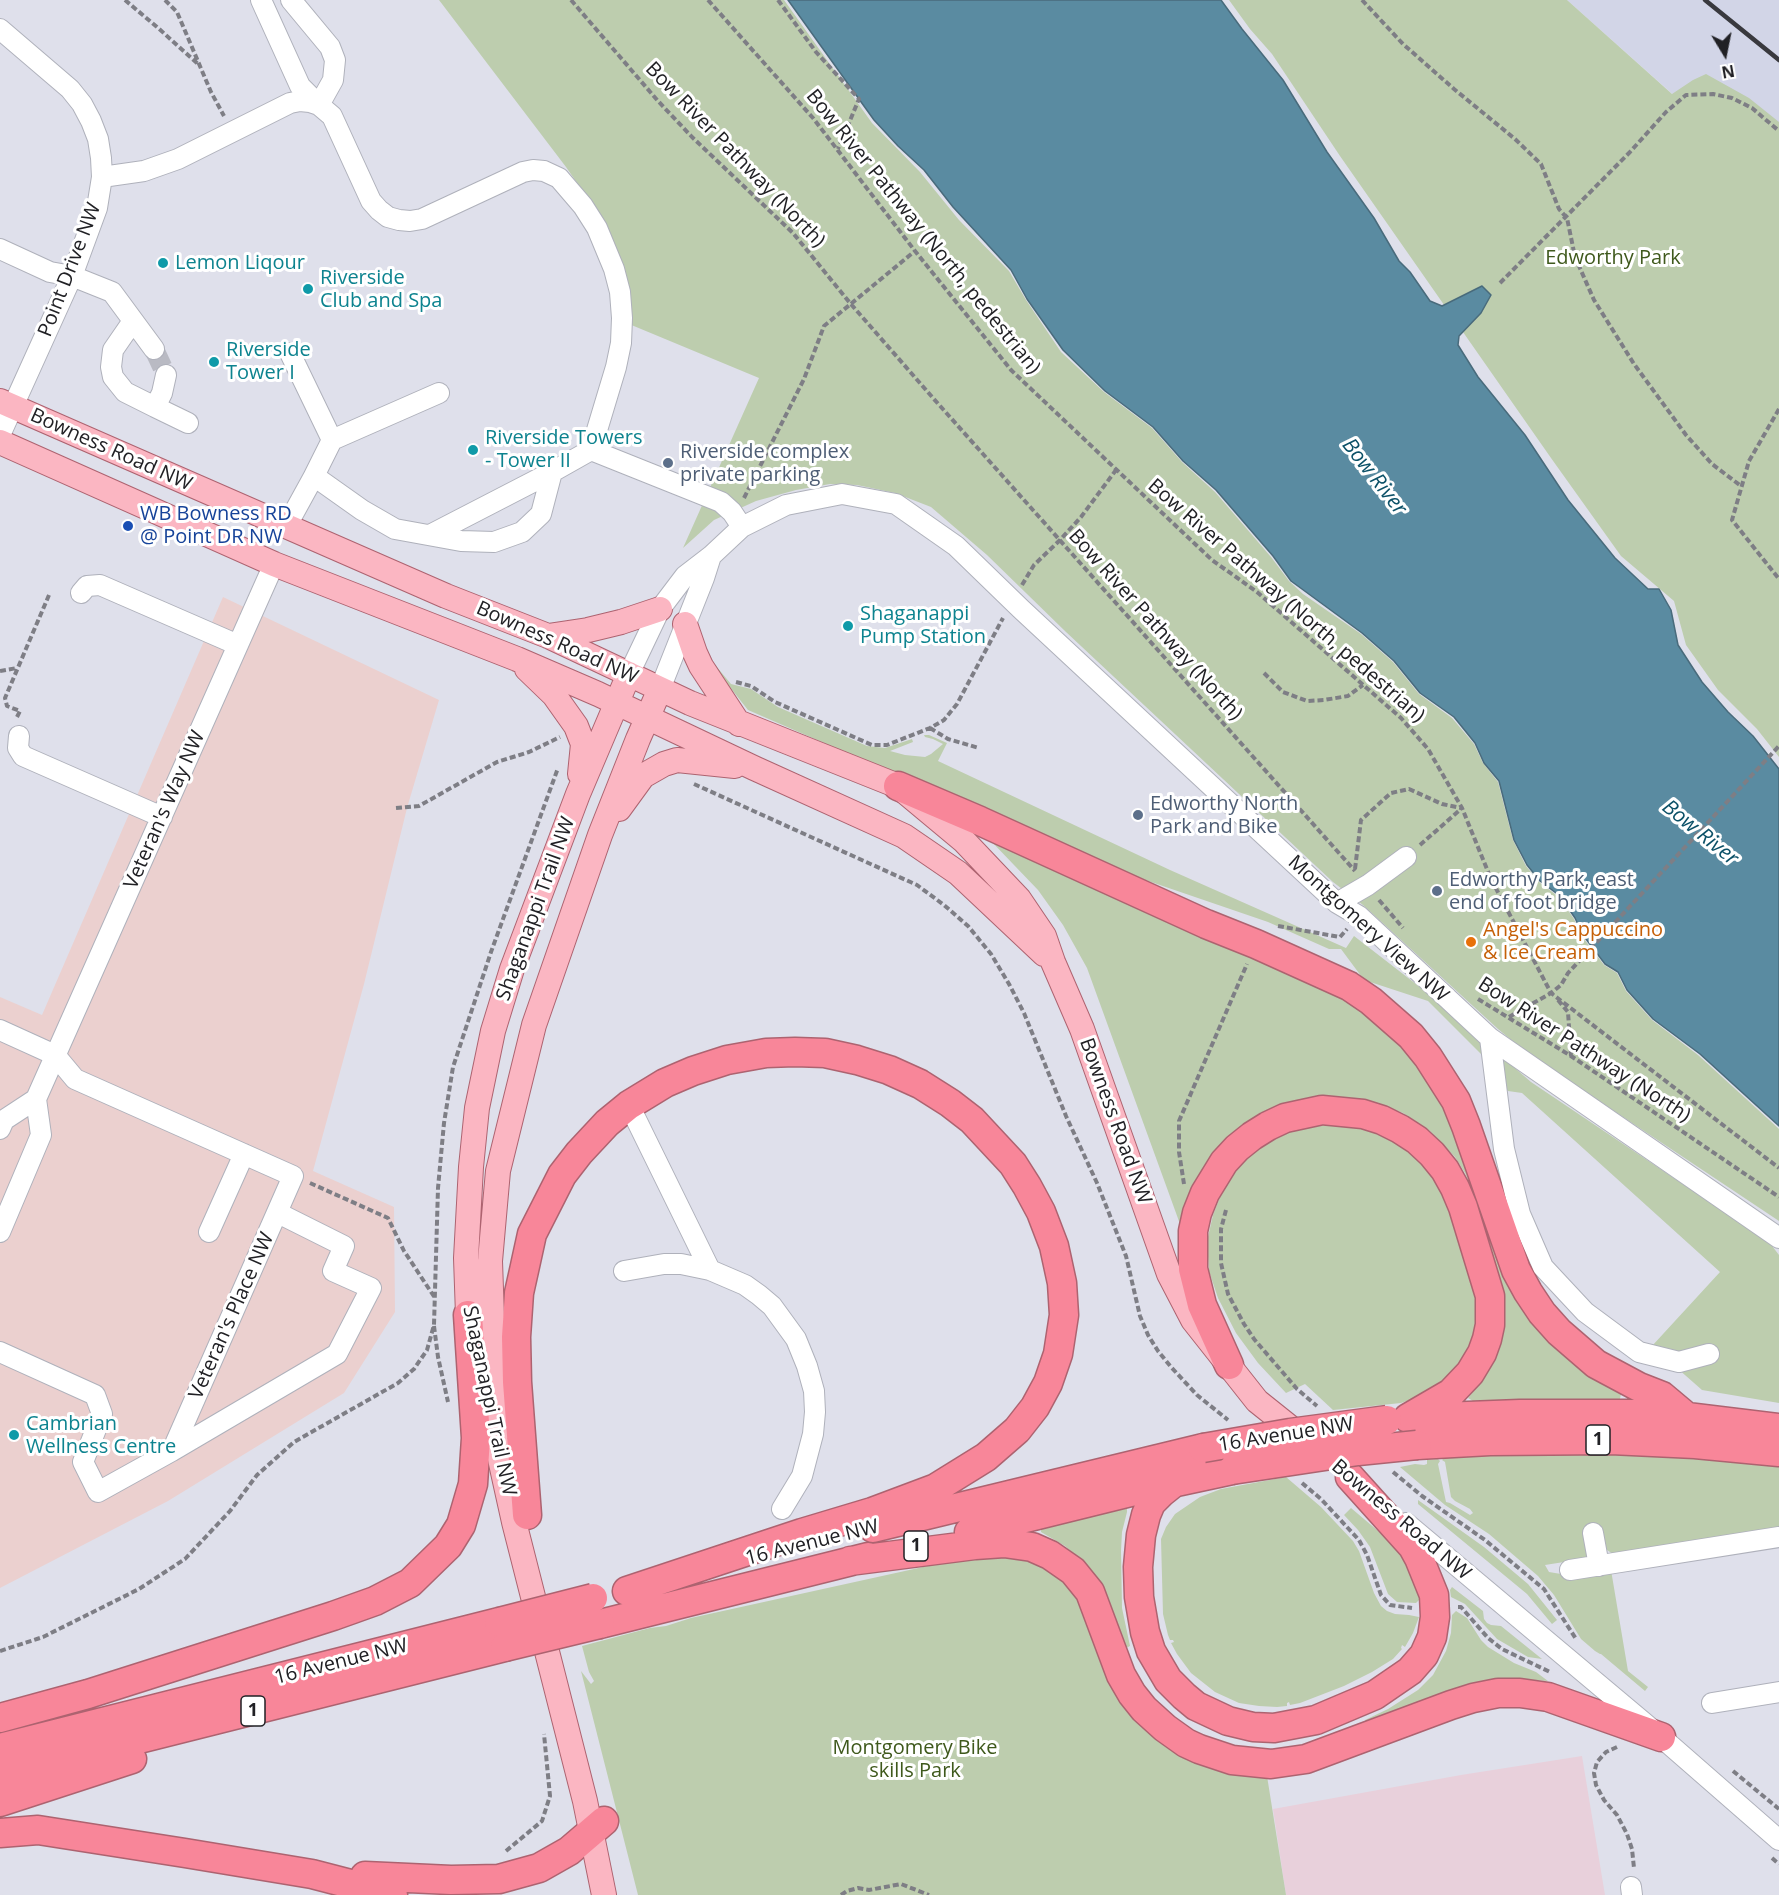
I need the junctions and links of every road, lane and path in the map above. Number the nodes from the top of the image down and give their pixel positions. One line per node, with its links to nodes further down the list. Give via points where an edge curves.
1 (125, 0): 10 (path)
2 (165, 0): 10 (path, via 177,12)
3 (261, 0): 11 (street, via 300,87)
4 (291, 0): 11 (street, via 330,47 335,60 333,80)
5 (572, 0): 21 (path, Bow River Pathway (North), via 658,102 799,239)
6 (708, 0): 14 (path, Bow River Pathway (North, pedestrian))
7 (778, 0): 14 (path, via 816,52 859,99)
8 (1362, 0): 16 (path, via 1403,44 1541,165)
9 (0, 29): 15 (street, Point Drive NW, via 82,104 98,139)
10 (201, 67): 13 (path)
11 (319, 105): 13 (street, via 290,103); 34 (street, via 337,123 371,201 388,217 410,222 422,219 533,170 559,178 583,206 614,269 622,318 616,367)
12 (1779, 131): 16 (path, via 1752,108 1732,98 1686,95)
13 (232, 132): 15 (street, via 144,171)
14 (838, 149): 18 (path, Bow River Pathway (North, pedestrian))
15 (102, 177): 19 (street, Point Drive NW, via 97,208)
16 (1566, 218): 20 (path); 38 (path, via 1575,257 1594,300 1634,364 1686,435 1712,464)
17 (0, 249): 19 (street, via 50,272)
18 (915, 251): 21 (path); 35 (path, Bow River Pathway (North, pedestrian), via 1011,370)
19 (72, 276): 22 (street, via 112,292); 27 (street, Point Drive NW)
20 (1500, 283)
21 (850, 303): 39 (path, via 821,330 804,379); 42 (path, Bow River Pathway (North))
22 (133, 321): 23 (street); 28 (street, via 113,350 113,376 125,392)
23 (154, 349)
24 (290, 353): 32 (street)
25 (166, 375): 28 (street)
26 (439, 393): 32 (street)
27 (7, 404): 31 (street, Point Drive NW); 40 (main road, Bowness Road NW)
28 (155, 407): 30 (street)
29 (1779, 409): 38 (path, via 1749,461)
30 (188, 423)
31 (0, 435)
32 (332, 440): 37 (street)
33 (0, 442): 44 (main road, Bowness Road NW)
34 (591, 450): 36 (street); 39 (street, via 721,502)
35 (1116, 470): 42 (path); 59 (path, Bow River Pathway (North, pedestrian), via 1212,560 1257,592)
36 (552, 472): 41 (street); 41 (street, via 541,514 522,532 494,542)
37 (314, 476): 40 (street); 41 (street, via 395,529)
38 (1741, 486): 45 (path, via 1732,520)
39 (737, 519): 43 (street, Montgomery View NW); 48 (street, Montgomery View NW, via 842,494 896,504 956,546)
40 (286, 527): 51 (main road, Bowness Road NW)
41 (430, 535)
42 (1060, 540): 48 (path, via 1034,565); 78 (path, Bow River Pathway (North))
43 (711, 556): 49 (street, Montgomery View NW, via 685,576); 50 (street, Montgomery View NW)
44 (274, 564): 52 (street, Veteran's Way NW); 53 (main road, Bowness Road NW)
45 (1779, 579)
46 (81, 593): 52 (street, via 87,586 100,585)
47 (49, 595): 54 (path)
48 (1013, 600): 65 (path, via 957,704 944,720); 80 (street, Montgomery View NW)
49 (660, 609): 51 (main road, via 588,630); 57 (street, Montgomery View NW)
50 (685, 624): 60 (street, Montgomery View NW); 63 (main road, via 701,666)
51 (548, 636): 57 (main road, Bowness Road NW)
52 (238, 645): 75 (street, Veteran's Way NW)
53 (517, 659): 61 (main road, Bowness Road NW); 72 (main road, via 554,695 576,726 584,744)
54 (18, 668): 55 (path); 64 (path, via 5,698 7,706 20,711)
55 (0, 672)
56 (1264, 673): 59 (path, via 1283,692 1306,701 1348,696)
57 (629, 674): 60 (main road, Bowness Road NW); 61 (main road, Shaganappi Trail NW)
58 (734, 681): 65 (path, via 872,745 887,745)
59 (1363, 685): 74 (path, Bow River Pathway (North, pedestrian), via 1401,718 1428,749)
60 (660, 689): 62 (main road, Shaganappi Trail NW); 63 (main road, Bowness Road NW)
61 (617, 704): 62 (main road, Bowness Road NW); 72 (main road, Shaganappi Trail NW)
62 (647, 718): 69 (main road, Bowness Road NW); 76 (main road, Shaganappi Trail NW)
63 (739, 724): 71 (main road, Bowness Road NW)
64 (17, 728): 75 (street, via 22,756)
65 (930, 728): 68 (path, via 948,740)
66 (566, 735): 73 (path, via 497,762 419,806)
67 (1779, 747): 86 (path)
68 (979, 748)
69 (754, 768): 76 (main road, via 677,760 664,764 643,776); 85 (main road, Bowness Road NW, via 904,836 958,873)
70 (686, 780): 114 (path, via 917,885 968,926 990,954 1024,1013 1126,1256 1148,1335 1158,1352)
71 (898, 786): 85 (main road, Bowness Road NW, via 964,841 1019,899 1044,936); 115 (highway, via 1349,986 1371,1001 1422,1050 1456,1101 1516,1270 1542,1313 1596,1364 1662,1396)
72 (578, 794): 109 (main road, Shaganappi Trail NW, via 512,969 493,1031 477,1108 471,1167 466,1258)
73 (396, 808)
74 (1462, 808): 77 (path); 78 (path, via 1409,789 1391,793 1362,820); 86 (path, Bow River Pathway (North, pedestrian), via 1491,879)
75 (162, 817): 91 (street, Veteran's Way NW)
76 (600, 835): 125 (main road, Shaganappi Trail NW, via 534,1024 498,1171 490,1262 492,1318 512,1456)
77 (1406, 857): 79 (street)
78 (1355, 870): 79 (path, Bow River Pathway (North))
79 (1374, 893): 80 (street); 81 (path); 83 (path, Bow River Pathway (North))
80 (1337, 903): 81 (street, Montgomery View NW)
81 (1359, 916): 82 (path, via 1340,937); 90 (street, Montgomery View NW)
82 (1268, 924)
83 (1411, 936)
84 (1250, 958): 99 (path, via 1179,1121)
85 (1053, 962): 112 (main road, Bowness Road NW, via 1082,1029 1169,1274 1193,1320)
86 (1551, 993): 88 (path); 92 (path, via 1568,1012); 97 (path, Bow River Pathway (North, pedestrian))
87 (1474, 996): 88 (path, Bow River Pathway (North))
88 (1509, 1017): 92 (path, Bow River Pathway (North))
89 (0, 1030): 91 (street)
90 (1490, 1038): 105 (street, Montgomery View NW); 111 (street, via 1504,1149 1520,1214 1544,1267 1585,1312 1639,1352 1679,1362)
91 (55, 1055): 93 (street); 96 (street, via 75,1079)
92 (1571, 1056): 100 (path, Bow River Pathway (North))
93 (36, 1099): 95 (street, via 4,1120); 103 (street, via 41,1135)
94 (629, 1105): 106 (street); 125 (highway, via 607,1123 561,1175 532,1233 519,1293 516,1337); 131 (highway, via 693,1071 766,1053 825,1053 889,1070 920,1084 972,1120 1013,1164 1027,1186 1054,1246 1064,1315 1058,1354 1035,1407 1017,1430 959,1476 872,1512)
95 (0, 1129)
96 (244, 1154): 98 (street); 104 (street)
97 (1779, 1168)
98 (299, 1178): 102 (street, Veteran's Place NW); 108 (path, via 388,1218)
99 (1183, 1183)
100 (1779, 1197)
101 (1228, 1202): 113 (path, via 1221,1228 1221,1263 1228,1294 1254,1340)
102 (278, 1213): 118 (street, Veteran's Place NW); 118 (street, via 344,1246 333,1271 371,1288 337,1354)
103 (0, 1232)
104 (209, 1232)
105 (1779, 1238)
106 (710, 1270): 107 (street, via 664,1264); 124 (street, via 745,1285 772,1306 796,1340 807,1366 815,1412 813,1434 802,1476)
107 (624, 1271)
108 (435, 1299)
109 (468, 1315): 141 (highway, via 476,1438 471,1494 461,1525 448,1546 410,1583 333,1616); 150 (main road, Shaganappi Trail NW, via 514,1522)
110 (0, 1352): 118 (street, via 95,1395 102,1414 83,1462 98,1492)
111 (1709, 1354)
112 (1229, 1365): 116 (highway, via 1196,1287 1192,1250 1197,1213 1224,1162 1252,1136 1285,1118 1343,1111 1382,1120 1424,1147 1445,1170 1463,1207 1490,1296 1487,1339 1470,1373 1451,1393); 120 (main road, Bowness Road NW, via 1257,1401)
113 (1297, 1389)
114 (1197, 1395)
115 (1688, 1417): 116 (highway, 16 Avenue NW / 1, via 1520,1413); 117 (highway, 16 Avenue NW / 1)
116 (1397, 1419): 131 (highway, 16 Avenue NW / 1, bridge, via 1290,1432 1203,1449)
117 (1779, 1428)
118 (172, 1451)
119 (1779, 1452): 121 (highway, 16 Avenue NW / 1, bridge, via 1621,1440 1490,1441 1358,1451)
120 (1350, 1477): 121 (highway, via 1419,1558 1434,1595 1432,1637 1418,1663 1389,1687 1316,1720 1274,1728 1228,1721 1196,1706 1168,1680 1151,1652 1139,1597 1141,1535 1152,1503); 143 (street, Bowness Road NW)
121 (1176, 1481): 128 (highway, 16 Avenue NW / 1)
122 (1422, 1496): 136 (path, via 1485,1540 1544,1589)
123 (1321, 1499): 133 (path, via 1359,1540 1385,1600 1390,1605)
124 (782, 1509)
125 (527, 1515): 150 (main road, Shaganappi Trail NW)
126 (1593, 1533): 129 (street)
127 (1779, 1537): 129 (street)
128 (850, 1562): 134 (highway, 16 Avenue NW / 1); 143 (highway, via 1004,1543 1032,1547 1050,1555 1073,1571 1090,1592 1121,1675 1144,1709 1180,1739 1232,1760 1271,1764 1306,1759 1450,1705 1498,1693 1548,1697)
129 (1599, 1566): 130 (street)
130 (1570, 1570)
131 (627, 1590): 134 (highway, 16 Avenue NW / 1)
132 (1453, 1606): 137 (path, via 1461,1607 1502,1649)
133 (1417, 1608)
134 (596, 1611): 135 (highway, 16 Avenue NW / 1, bridge)
135 (502, 1634): 138 (highway, 16 Avenue NW / 1); 145 (highway, 16 Avenue NW / 1)
136 (1582, 1649)
137 (1554, 1675)
138 (367, 1682): 147 (highway, 16 Avenue NW / 1); 148 (highway)
139 (1779, 1692): 140 (street)
140 (1712, 1703)
141 (0, 1718)
142 (543, 1730): 153 (path, via 550,1796 542,1821)
143 (1661, 1737): 152 (street, Bowness Road NW)
144 (1616, 1747): 155 (path, via 1597,1762 1594,1773 1604,1800 1628,1834 1634,1866)
145 (0, 1748)
146 (1728, 1767): 149 (path)
147 (0, 1774)
148 (0, 1802)
149 (1779, 1809)
150 (598, 1826): 154 (highway, via 569,1851 539,1868 499,1879); 157 (main road, Shaganappi Trail NW); 158 (main road, Shaganappi Trail NW)
151 (0, 1833): 154 (highway, via 38,1830)
152 (1779, 1840)
153 (504, 1853)
154 (312, 1874): 156 (highway)
155 (1631, 1891)
156 (393, 1895)
157 (604, 1895)
158 (621, 1895)
159 (841, 1895): 160 (path, via 858,1888 869,1890 901,1884)
160 (929, 1895)

